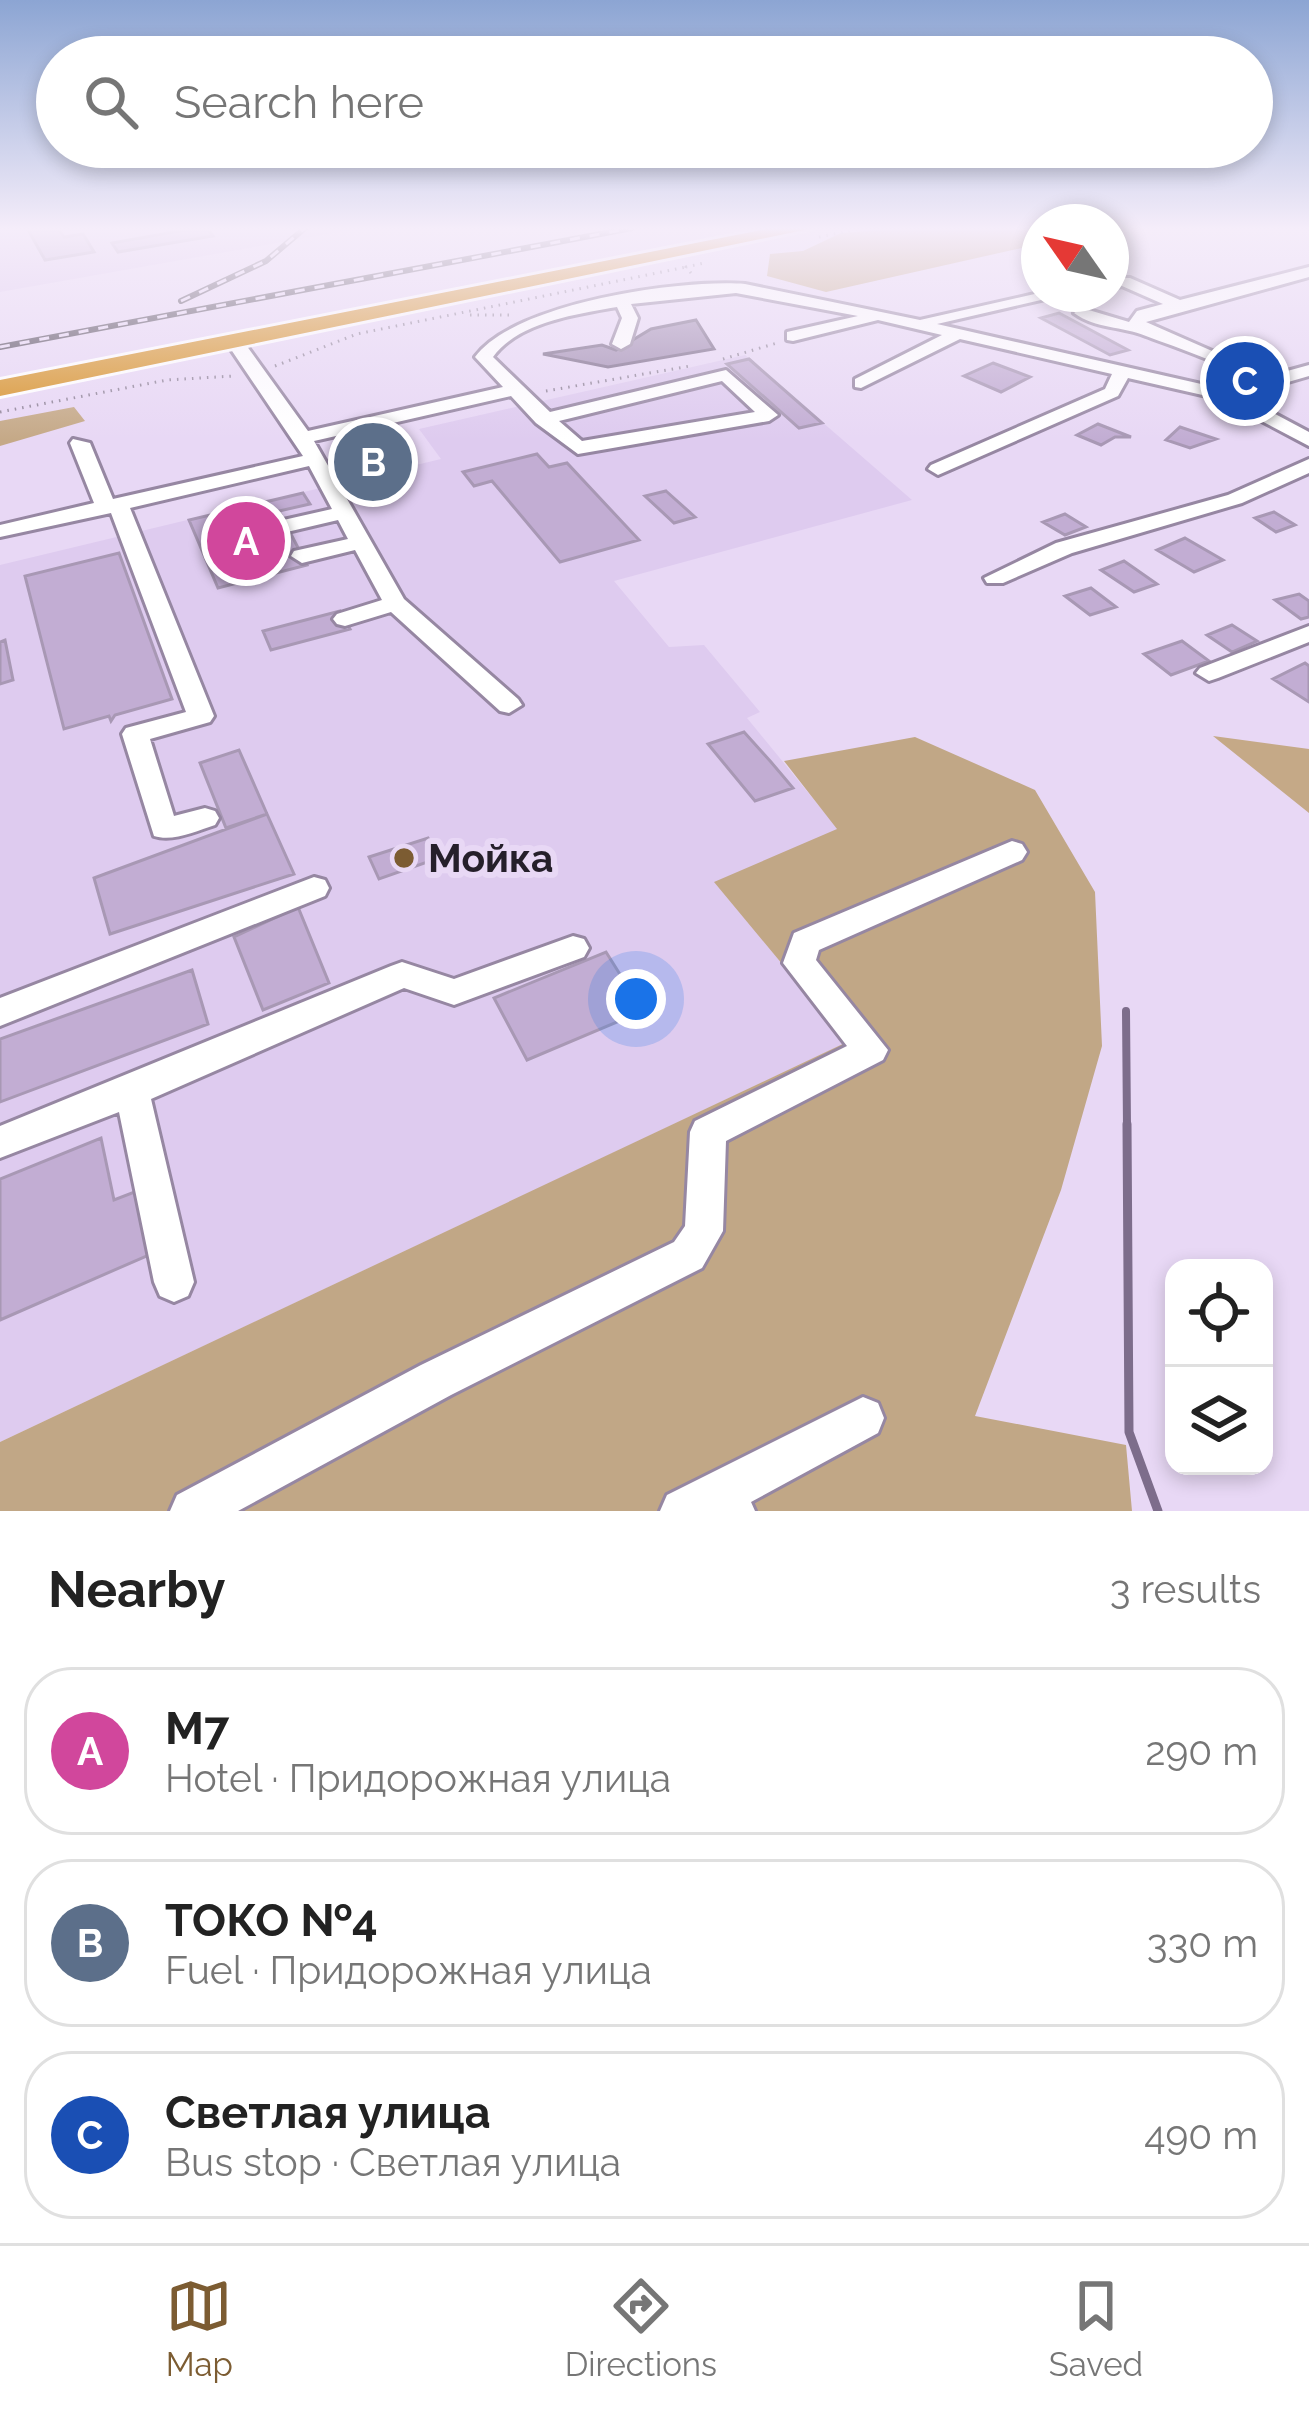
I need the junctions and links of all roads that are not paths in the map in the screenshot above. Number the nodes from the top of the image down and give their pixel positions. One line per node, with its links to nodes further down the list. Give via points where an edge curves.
1 (465, 299): 17 (highway, via 288,332)
2 (649, 299): 7 (street)
3 (787, 299): 10 (street)
4 (1163, 299): 8 (street)
5 (1204, 299): 8 (street)
6 (1021, 302): 11 (street)
7 (623, 303): 15 (street, via 629,318); 23 (street, via 546,318 486,346 489,365)
8 (1178, 305): 12 (street, via 1143,314 1136,323)
9 (1082, 313): 12 (street)
10 (881, 316): 11 (street); 14 (street)
11 (916, 323): 13 (street)
12 (1145, 329): 16 (street)
13 (960, 333): 19 (street); 21 (street)
14 (794, 336)
15 (621, 344)
16 (1182, 349): 19 (street, via 1175,362); 20 (street, via 1236,363)
17 (250, 362): 22 (highway, via 184,352); 28 (street)
18 (1309, 370): 20 (street)
19 (1132, 372): 24 (street); 30 (street, via 1112,392)
20 (1267, 382): 24 (street)
21 (861, 383)
22 (0, 388)
23 (518, 392): 25 (street); 28 (street)
24 (1226, 395): 26 (street)
25 (543, 418): 25 (street, via 578,448 769,415 726,375)
26 (1309, 440)
27 (80, 442): 31 (street)
28 (308, 449): 31 (street); 32 (street)
29 (1309, 465): 37 (street, via 1235,499 1064,548)
30 (938, 469)
31 (112, 506): 34 (street); 43 (street, via 201,716 135,734 164,830)
32 (345, 512): 33 (street); 35 (street)
33 (287, 526)
34 (0, 531)
35 (362, 542): 36 (street); 38 (street)
36 (302, 556)
37 (995, 578)
38 (395, 603): 39 (street); 42 (street)
39 (345, 620)
40 (1309, 633): 41 (street)
41 (1209, 673)
42 (509, 704)
43 (205, 818)
44 (1012, 852): 53 (street, via 805,942 799,963 871,1049 707,1132 704,1232 688,1255)
45 (314, 889): 47 (street)
46 (573, 949): 48 (street, via 454,992 402,975)
47 (0, 1012)
48 (132, 1091): 49 (street); 50 (street)
49 (0, 1142)
50 (174, 1282)
51 (863, 1418): 52 (street)
52 (728, 1502): 54 (street)
53 (193, 1511)
54 (683, 1511)

